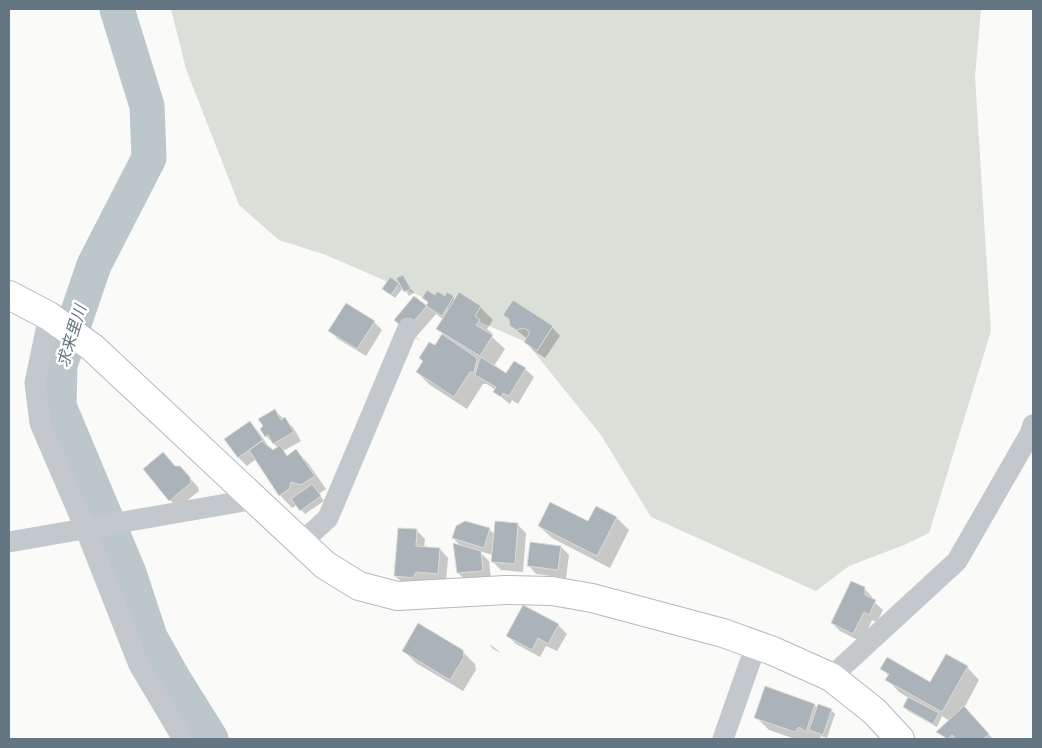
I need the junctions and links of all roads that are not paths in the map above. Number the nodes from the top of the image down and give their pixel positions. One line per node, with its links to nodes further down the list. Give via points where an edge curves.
1 (9, 296): 2 (street)
2 (49, 316): 5 (street, via 93,348); 6 (street, via 35,383 40,423)
3 (408, 328): 8 (street, via 328,518)
4 (1033, 425): 10 (street, via 957,561)
5 (255, 499): 6 (street); 8 (street)
6 (84, 528): 7 (street); 11 (street, via 139,665)
7 (9, 542)
8 (301, 542): 9 (street, via 325,565 359,586 397,596 552,591 592,598)
9 (756, 645): 10 (street); 12 (street)
10 (832, 677): 13 (street, via 874,711)
11 (183, 739)
12 (723, 739)
13 (900, 739)

